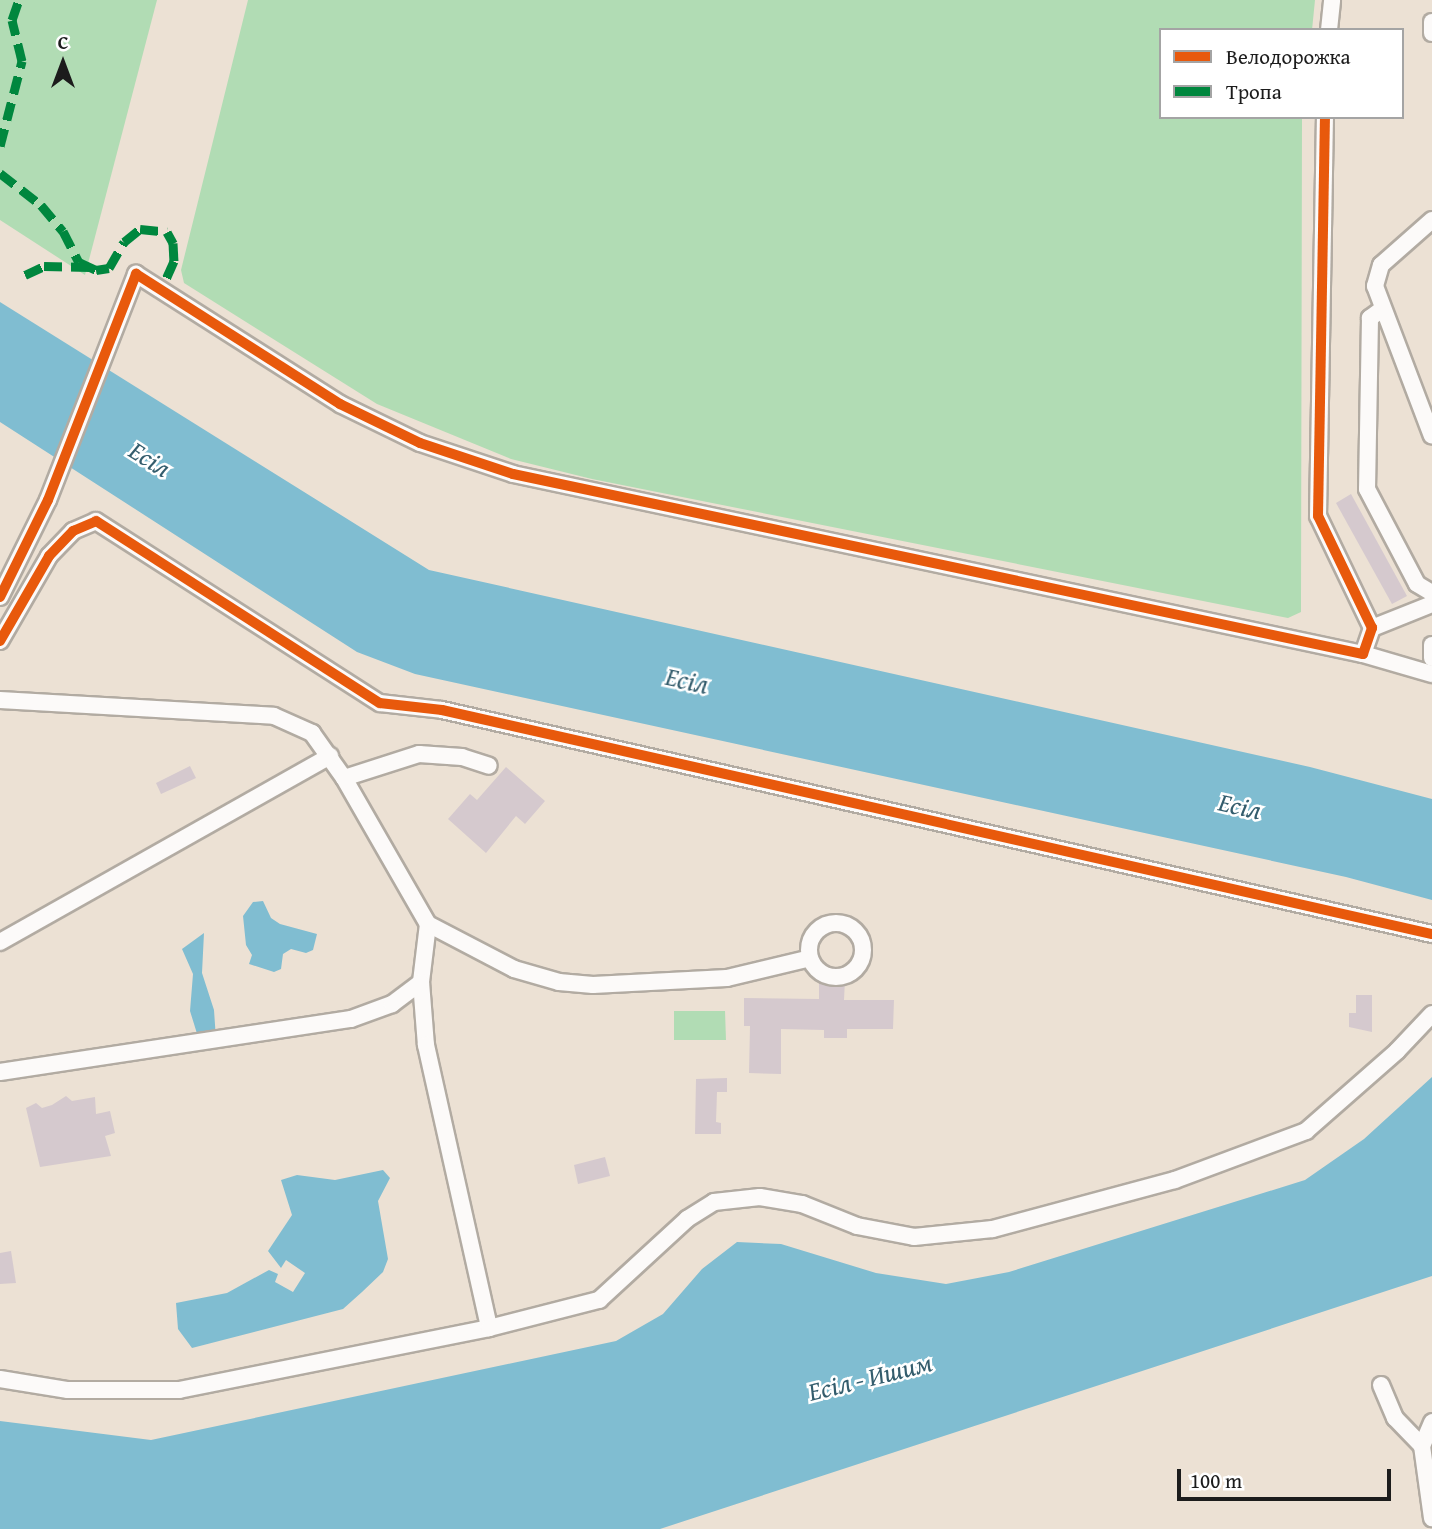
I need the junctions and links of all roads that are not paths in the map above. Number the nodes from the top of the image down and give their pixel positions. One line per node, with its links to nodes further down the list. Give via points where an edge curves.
1 (1332, 0): 2 (street)
2 (1329, 28)
3 (1325, 119): 10 (street, via 1318,516)
4 (1432, 220): 5 (street, via 1381,265 1375,286)
5 (1381, 310): 6 (street); 7 (street, via 1370,318 1367,489 1417,584)
6 (1432, 436)
7 (1432, 593)
8 (0, 597): 13 (street, via 48,500 136,274 340,404 420,443 513,474)
9 (1432, 604): 10 (street)
10 (1372, 628): 13 (street)
11 (0, 641): 21 (street, via 49,556 73,531 96,521 380,703 456,713)
12 (1432, 645): 14 (street)
13 (1363, 653): 15 (street)
14 (1432, 657)
15 (1432, 674)
16 (0, 700): 17 (street, via 274,716 312,733)
17 (330, 756): 19 (street); 22 (street)
18 (489, 766): 19 (street, via 462,757 419,754)
19 (344, 778): 20 (street)
20 (428, 923): 23 (street, via 514,969 559,982 593,985 727,978); 24 (street)
21 (1432, 934)
22 (0, 942)
23 (810, 958)
24 (421, 982): 26 (street, via 392,1004 351,1019); 27 (street, via 426,1045)
25 (1432, 1014): 27 (street, via 1306,1131 1175,1180 993,1229 914,1237 857,1226 802,1204 760,1197 714,1202 687,1219 599,1300)
26 (0, 1072)
27 (489, 1328): 28 (street, via 179,1390 68,1390)
28 (0, 1379)
29 (1381, 1385): 31 (street, via 1395,1418)
30 (1432, 1422): 31 (street)
31 (1422, 1446): 32 (street)
32 (1432, 1518)

